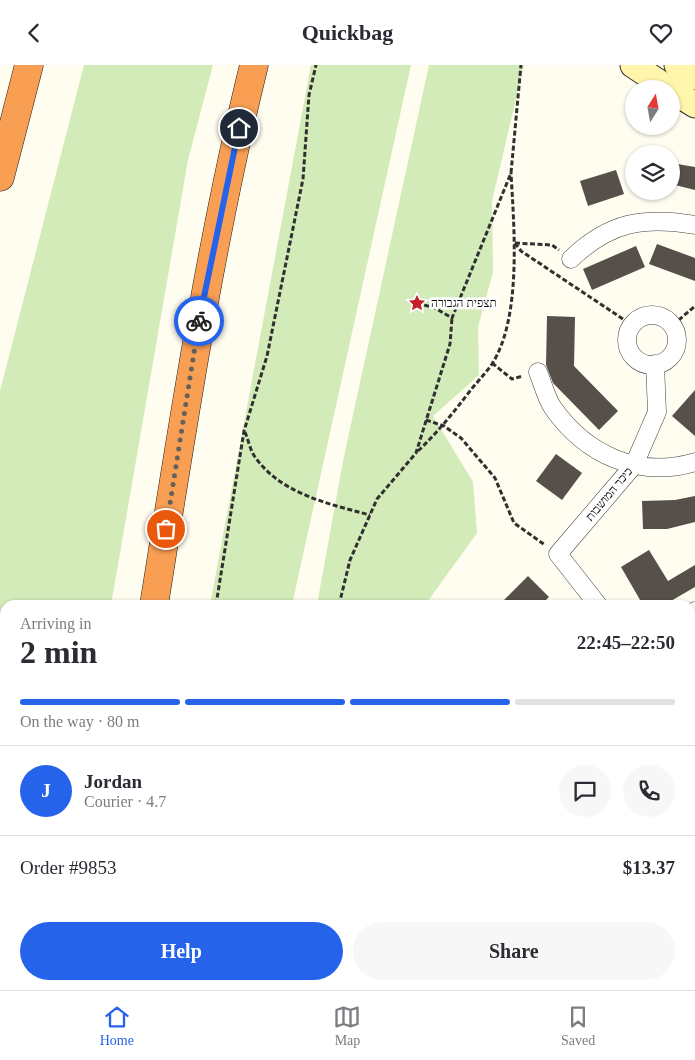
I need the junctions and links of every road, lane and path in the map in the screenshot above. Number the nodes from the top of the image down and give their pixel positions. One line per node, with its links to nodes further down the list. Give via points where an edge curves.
1 (29, 65): 12 (highway)
2 (254, 65): 32 (highway, via 202,307)
3 (316, 65): 26 (path, via 309,95 303,179 267,356)
4 (521, 65): 11 (path)
5 (632, 65): 8 (street)
6 (676, 65): 7 (street)
7 (695, 77)
8 (656, 80)
9 (680, 95): 10 (street)
10 (695, 105)
11 (511, 173): 14 (path); 18 (path)
12 (0, 177)
13 (695, 225): 15 (street, via 657,220 621,226 588,242)
14 (514, 243): 15 (path, via 552,245); 19 (path, via 521,251); 21 (path, via 506,330)
15 (571, 259)
16 (417, 303): 18 (path)
17 (695, 306): 20 (path)
18 (452, 318): 24 (path, via 450,344)
19 (632, 325): 20 (street, via 652,315 660,316); 22 (street, via 629,348 640,361)
20 (672, 325): 22 (street, via 677,337 675,349 668,359)
21 (492, 363): 23 (path, via 512,379); 25 (path)
22 (655, 364): 29 (street, כיכר המושבות, via 657,412)
23 (538, 372): 29 (street, via 552,406 575,435 605,456)
24 (426, 420): 25 (path); 27 (path)
25 (444, 426): 27 (path); 31 (path, via 461,438 495,478 514,523)
26 (244, 431): 30 (path, via 255,456 279,481 314,499); 33 (path)
27 (416, 453): 30 (path, via 377,499)
28 (695, 462): 29 (street, via 678,467)
29 (634, 465): 31 (street, כיכר המושבות)
30 (370, 515): 34 (path, via 350,560)
31 (558, 554): 35 (street)
32 (155, 600)
33 (217, 600)
34 (340, 600)
35 (593, 600)

